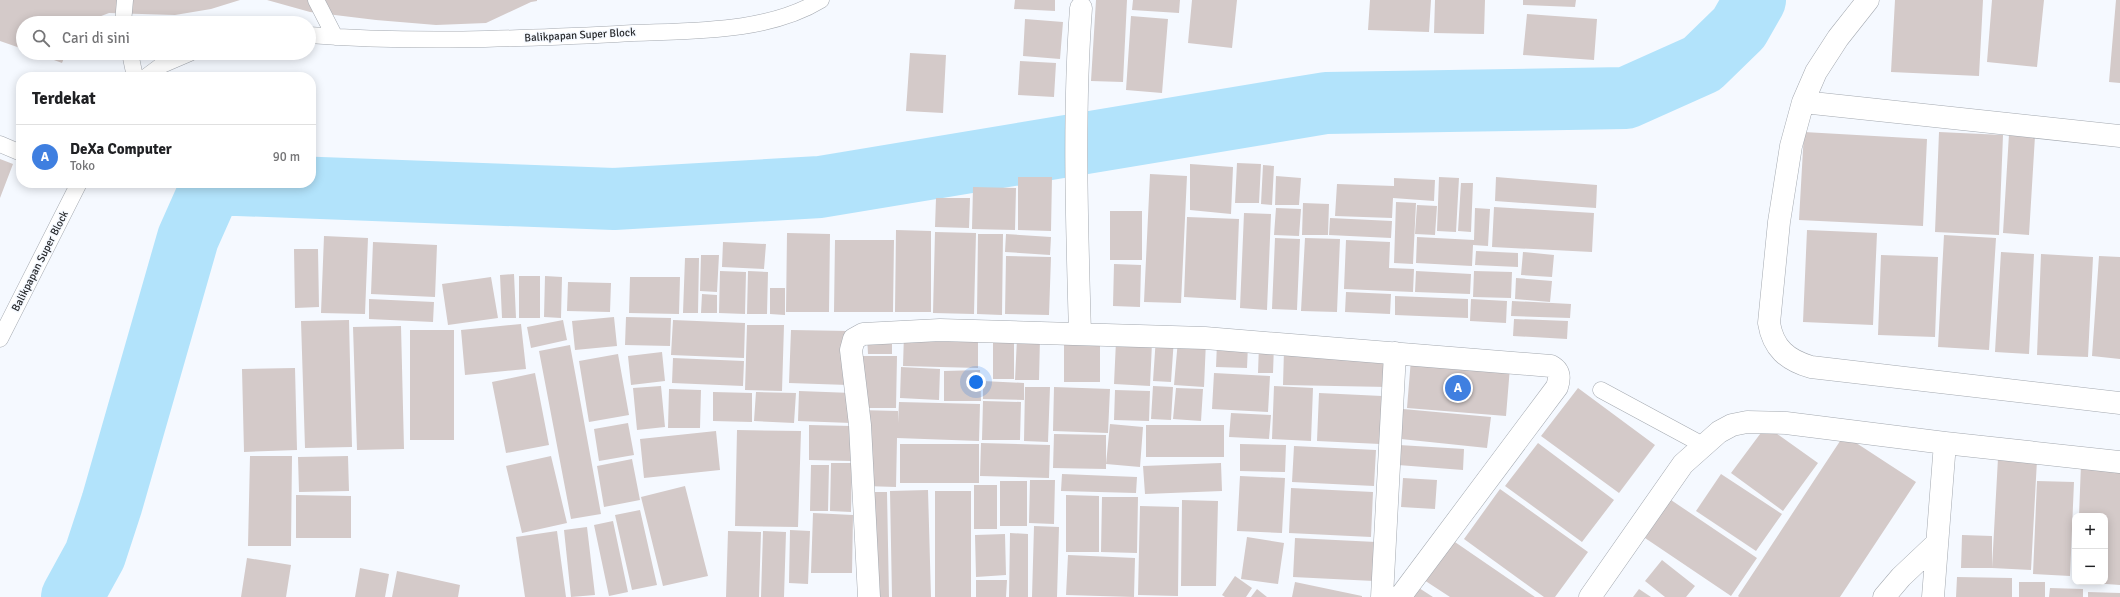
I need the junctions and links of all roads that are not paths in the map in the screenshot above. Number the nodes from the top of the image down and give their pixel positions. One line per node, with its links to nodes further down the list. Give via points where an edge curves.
1 (125, 0): 6 (lane)
2 (316, 0): 8 (lane)
3 (821, 0): 8 (lane, Balikpapan Super Block, via 787,16 730,28 479,40)
4 (1868, 0): 13 (street, via 1838,38 1816,72)
5 (1081, 8): 18 (street, via 1076,71)
6 (124, 16)
7 (316, 36): 8 (lane, Balikpapan Super Block)
8 (335, 37)
9 (131, 60): 11 (lane)
10 (174, 60): 12 (lane)
11 (134, 72)
12 (153, 72)
13 (1803, 102): 14 (street); 22 (street, via 1791,146 1779,222 1769,323 1771,337 1781,350 1794,362 1810,367)
14 (2120, 136)
15 (0, 144): 16 (lane)
16 (16, 151)
17 (76, 188): 19 (lane, Balikpapan Super Block)
18 (1080, 334): 20 (street, via 1205,338); 27 (street, via 940,330 863,334 854,339 851,350 860,425)
19 (0, 339)
20 (1395, 354): 28 (street); 29 (street, via 1551,366 1559,375 1556,387)
21 (1600, 390): 24 (lane)
22 (2120, 403)
23 (1945, 443): 24 (street, via 1786,423 1748,422 1726,429); 25 (street); 26 (street)
24 (1703, 445): 30 (street, via 1683,464)
25 (2120, 462)
26 (1937, 543): 31 (street); 32 (street)
27 (869, 597)
28 (1382, 597)
29 (1400, 597)
30 (1590, 597)
31 (1884, 597)
32 (1933, 597)

